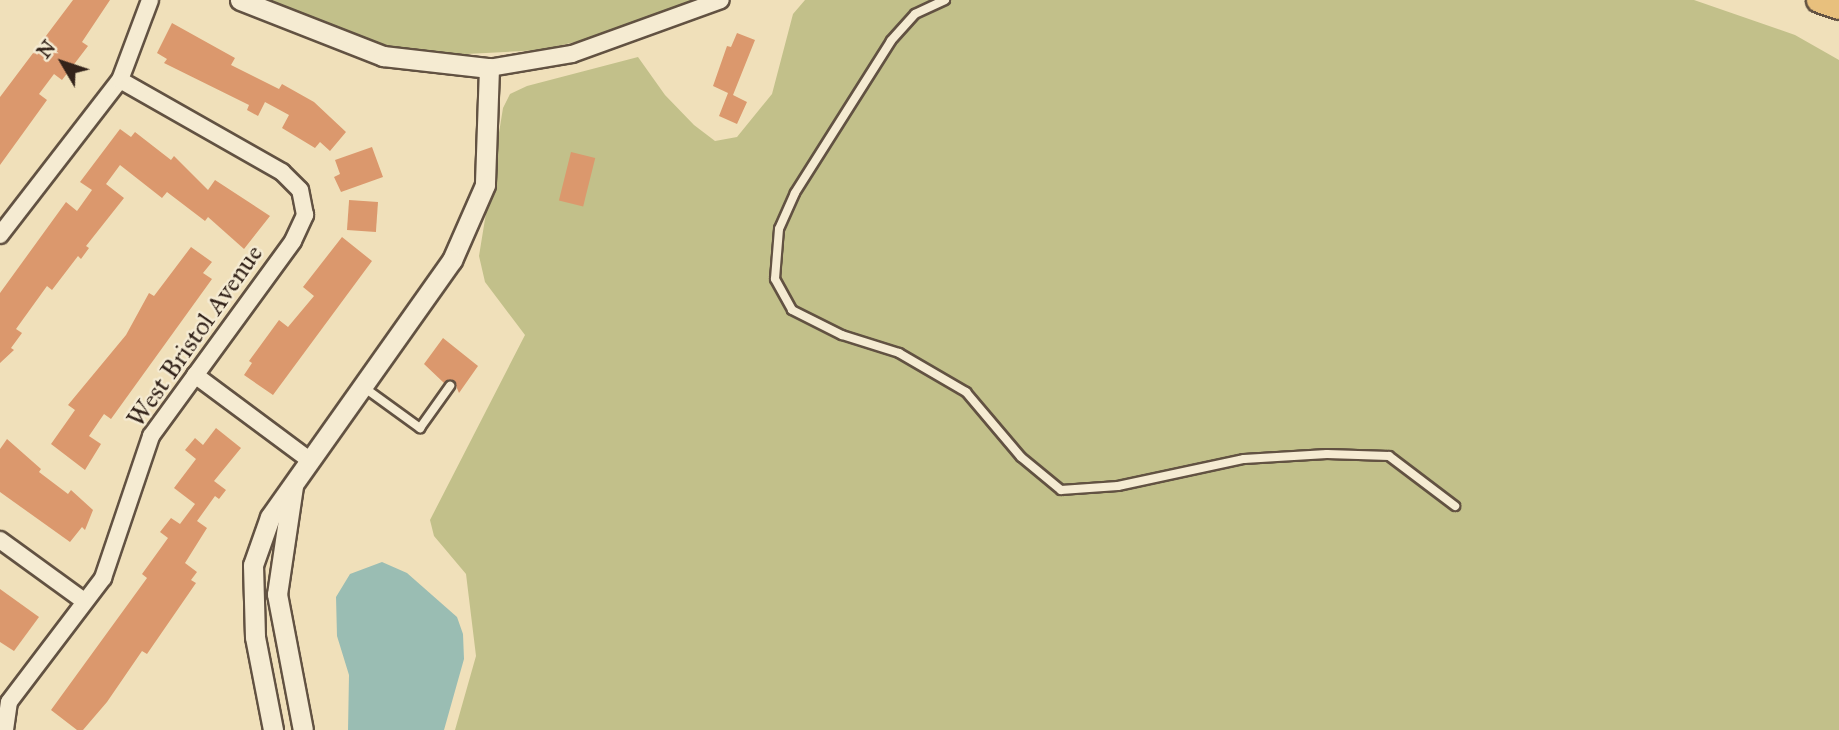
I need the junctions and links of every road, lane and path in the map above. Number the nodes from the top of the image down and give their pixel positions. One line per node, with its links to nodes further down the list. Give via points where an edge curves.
1 (150, 0): 8 (street)
2 (240, 0): 7 (street, via 383,56)
3 (721, 0): 7 (street, via 572,54)
4 (945, 0): 15 (lane, via 915,14 891,41 795,193 779,229 775,279 792,310 842,335 899,353 966,392 1021,457 1061,490 1118,486 1244,459 1389,456)
5 (1819, 0): 6 (highway)
6 (1839, 7)
7 (489, 68): 11 (street, via 485,185 452,260)
8 (120, 80): 9 (street); 10 (street, West Bristol Avenue, via 282,172 300,190 304,215 293,241)
9 (0, 235)
10 (195, 375): 13 (street); 17 (street, West Bristol Avenue, via 151,436 103,578)
11 (360, 385): 12 (lane, via 420,428); 13 (street)
12 (450, 386)
13 (308, 459): 14 (street)
14 (293, 484): 19 (street, via 270,517 253,565 255,637); 20 (street, via 277,594)
15 (1455, 506)
16 (0, 540): 17 (street)
17 (84, 601): 18 (street, West Bristol Avenue, via 9,702)
18 (5, 730)
19 (273, 730)
20 (303, 730)

